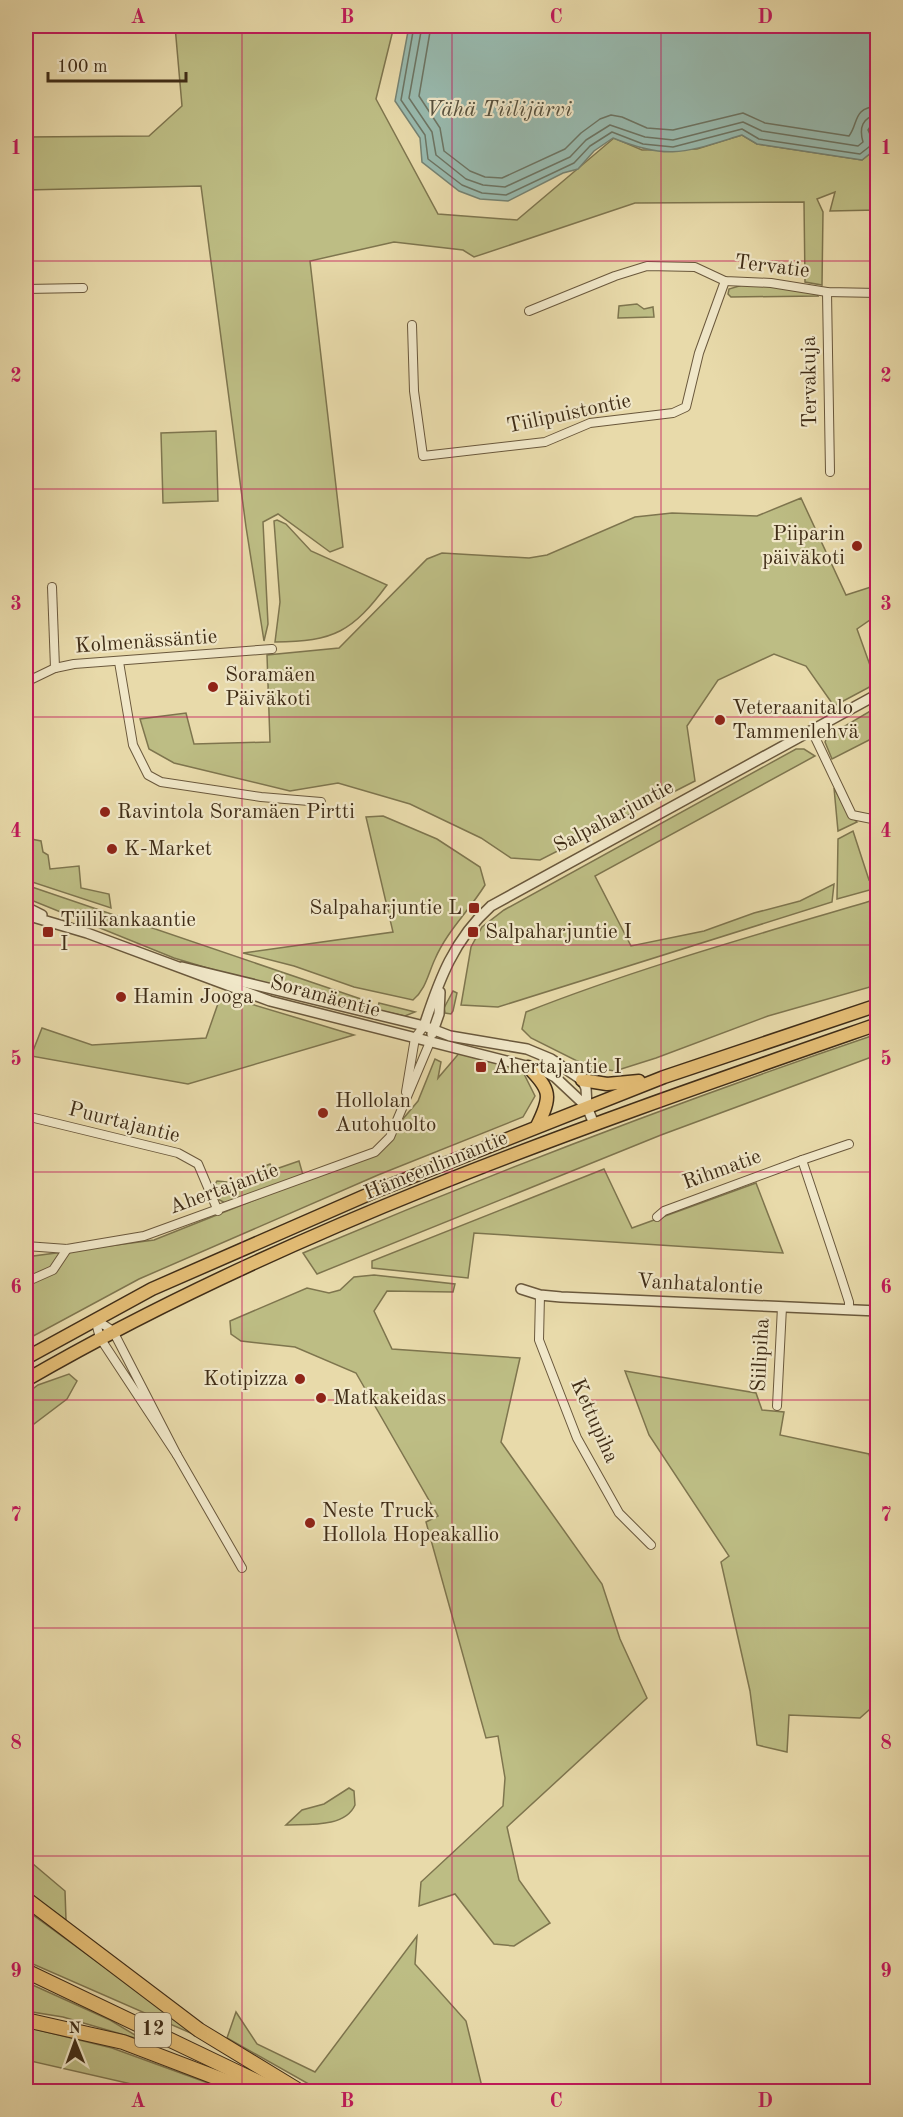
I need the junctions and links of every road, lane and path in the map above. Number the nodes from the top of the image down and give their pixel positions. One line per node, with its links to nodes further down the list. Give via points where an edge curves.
1 (725, 281): 4 (street, Tervatie); 6 (street, Tervatie, via 704,268 647,266); 7 (street, Tiilipuistontie, via 699,353 686,407 672,413 590,423 545,442 423,456 414,391)
2 (82, 288): 3 (street)
3 (26, 289)
4 (827, 292): 5 (street, Tervatie); 8 (street, Tervakuja)
5 (878, 293)
6 (529, 311)
7 (412, 325)
8 (830, 472)
9 (52, 586): 12 (street)
10 (272, 650): 11 (street, Kolmenässäntie)
11 (119, 662): 12 (street, Kolmenässäntie); 16 (street, via 133,745 148,775 160,782)
12 (55, 668): 13 (street, Kolmenässäntie)
13 (26, 682)
14 (878, 694): 15 (street, Salpaharjuntie)
15 (812, 730): 17 (street, via 852,815 872,819); 24 (street, Salpaharjuntie, via 491,906 465,932 451,956 441,984 439,1014)
16 (321, 802)
17 (878, 816)
18 (26, 907): 20 (street, Soramäentie)
19 (26, 915): 20 (street, Soramäentie)
20 (57, 923): 21 (street, Soramäentie)
21 (180, 967): 24 (street, Soramäentie); 25 (street, Soramäentie, via 270,1001)
22 (878, 1005): 28 (main road, Hämeenlinnantie)
23 (878, 1024): 33 (main road, Hämeenlinnantie)
24 (429, 1028): 25 (street, Ahertajantie); 26 (street); 29 (street, Soramäentie, via 450,1036 527,1049 551,1059)
25 (415, 1038): 26 (street, Soramäentie); 30 (street, Ahertajantie)
26 (430, 1042): 27 (street, Soramäentie); 30 (street, Ahertajantie)
27 (528, 1067): 31 (street, Soramäentie, via 555,1077); 34 (main road, via 546,1085 548,1096)
28 (664, 1077): 29 (main road, via 624,1084); 31 (main road, Hämeenlinnantie)
29 (582, 1080): 31 (street, Soramäentie)
30 (405, 1105): 37 (street, Ahertajantie, via 390,1137 375,1152)
31 (587, 1107): 33 (street, Soramäentie); 34 (main road, Hämeenlinnantie)
32 (26, 1116): 37 (street, Puurtajantie, via 178,1154 198,1164)
33 (594, 1124): 48 (main road, Hämeenlinnantie, via 385,1207)
34 (537, 1126): 47 (main road, Hämeenlinnantie, via 236,1252)
35 (849, 1144): 36 (street, Rihmatie)
36 (802, 1160): 38 (street, Rihmatie, via 664,1211); 45 (street)
37 (218, 1211): 40 (street, Ahertajantie, via 144,1236)
38 (657, 1217)
39 (26, 1246): 40 (street, Ahertajantie)
40 (67, 1249): 41 (street, via 53,1270)
41 (26, 1282)
42 (522, 1289): 43 (street, Vanhatalontie)
43 (540, 1295): 44 (street, Vanhatalontie); 54 (street, Kettupiha, via 539,1340 577,1438 619,1513)
44 (782, 1307): 45 (street, Vanhatalontie); 52 (street, Siilipiha)
45 (849, 1310): 46 (street, Vanhatalontie)
46 (878, 1311)
47 (95, 1319): 48 (street); 49 (street); 50 (main road, Hämeenlinnantie)
48 (113, 1331): 49 (main road, Hämeenlinnantie); 53 (street)
49 (100, 1338): 51 (main road, Hämeenlinnantie); 53 (street)
50 (26, 1358)
51 (26, 1380)
52 (777, 1406)
53 (177, 1455): 55 (street)
54 (651, 1545)
55 (242, 1568)
56 (26, 1899): 61 (highway, via 199,2030)
57 (26, 1971): 60 (highway, 12)
58 (26, 2020): 59 (highway, via 123,2042)
59 (254, 2091)
60 (279, 2091)
61 (301, 2091)

